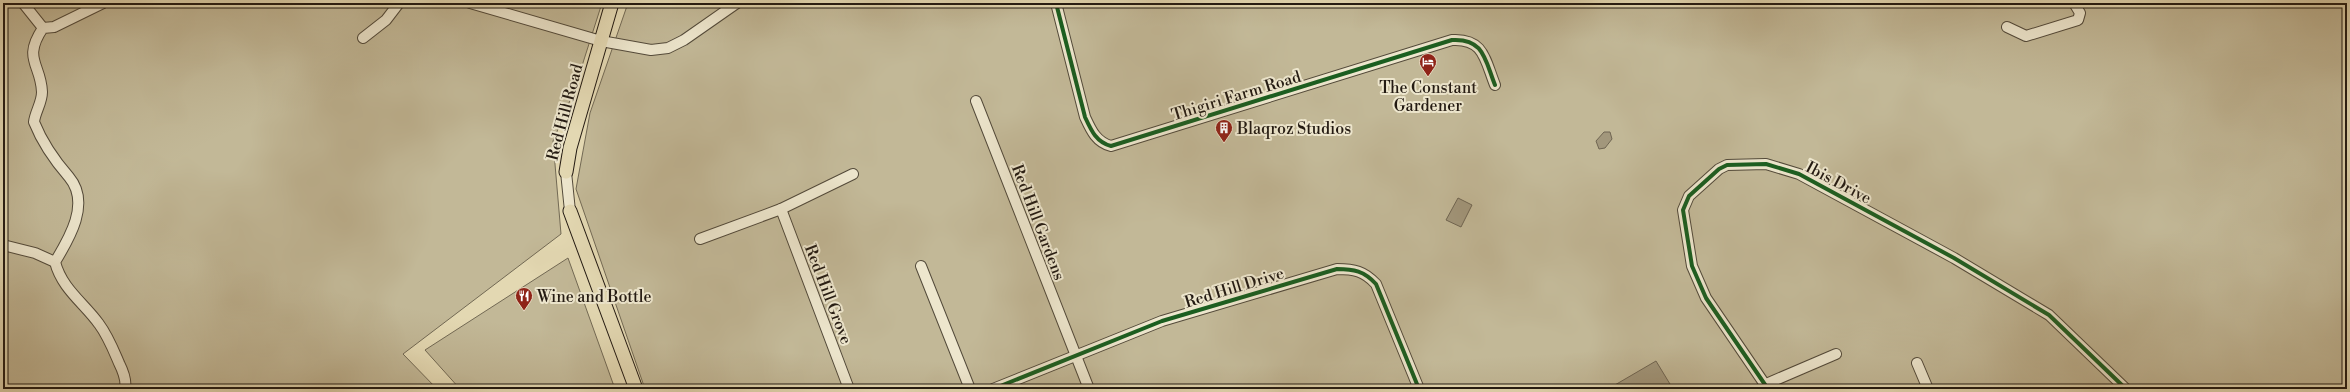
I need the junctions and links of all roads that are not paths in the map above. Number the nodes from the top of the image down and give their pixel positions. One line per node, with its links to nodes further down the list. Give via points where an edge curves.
1 (24, 3): 11 (street)
2 (103, 3): 11 (street, via 54,27)
3 (399, 3): 12 (street, via 386,20)
4 (470, 3): 9 (street)
5 (612, 3): 13 (main road, Red Hill Road)
6 (737, 3): 13 (street, via 684,40 668,48 651,50)
7 (1056, 3): 14 (street, Thigiri Farm Road, via 1085,117 1100,142 1111,146 1452,40 1471,41 1479,48)
8 (2074, 3): 10 (street, via 2080,13 2078,20 2026,36)
9 (498, 6): 13 (street)
10 (2007, 27)
11 (43, 28): 22 (street, via 34,48 34,62 42,91 34,122 78,195 73,230)
12 (363, 38)
13 (602, 41): 16 (main road, Red Hill Road, via 570,148)
14 (1495, 85)
15 (976, 101): 25 (street, Red Hill Gardens)
16 (566, 172): 19 (street, Red Hill Road)
17 (853, 174): 18 (street)
18 (781, 209): 20 (street); 30 (street, Red Hill Grove)
19 (570, 211): 29 (main road, Red Hill Road)
20 (700, 239)
21 (3, 245): 22 (street, via 35,253)
22 (55, 262): 28 (street, via 64,284 100,325 109,341 124,375)
23 (921, 266): 31 (street)
24 (1836, 354): 27 (street)
25 (1075, 355): 32 (street, Red Hill Drive); 33 (street, Red Hill Gardens); 34 (street, Red Hill Drive, via 1162,321 1337,269 1352,269 1364,272 1376,284)
26 (1917, 363): 35 (street)
27 (1767, 387): 36 (street, Ibis Drive, via 1697,281 1684,223 1683,210 1689,196 1727,165 1766,164 1799,174 1954,258 2049,315)
28 (125, 389)
29 (636, 389)
30 (849, 389)
31 (970, 389)
32 (993, 389)
33 (1089, 389)
34 (1419, 389)
35 (1928, 389)
36 (2126, 389)

